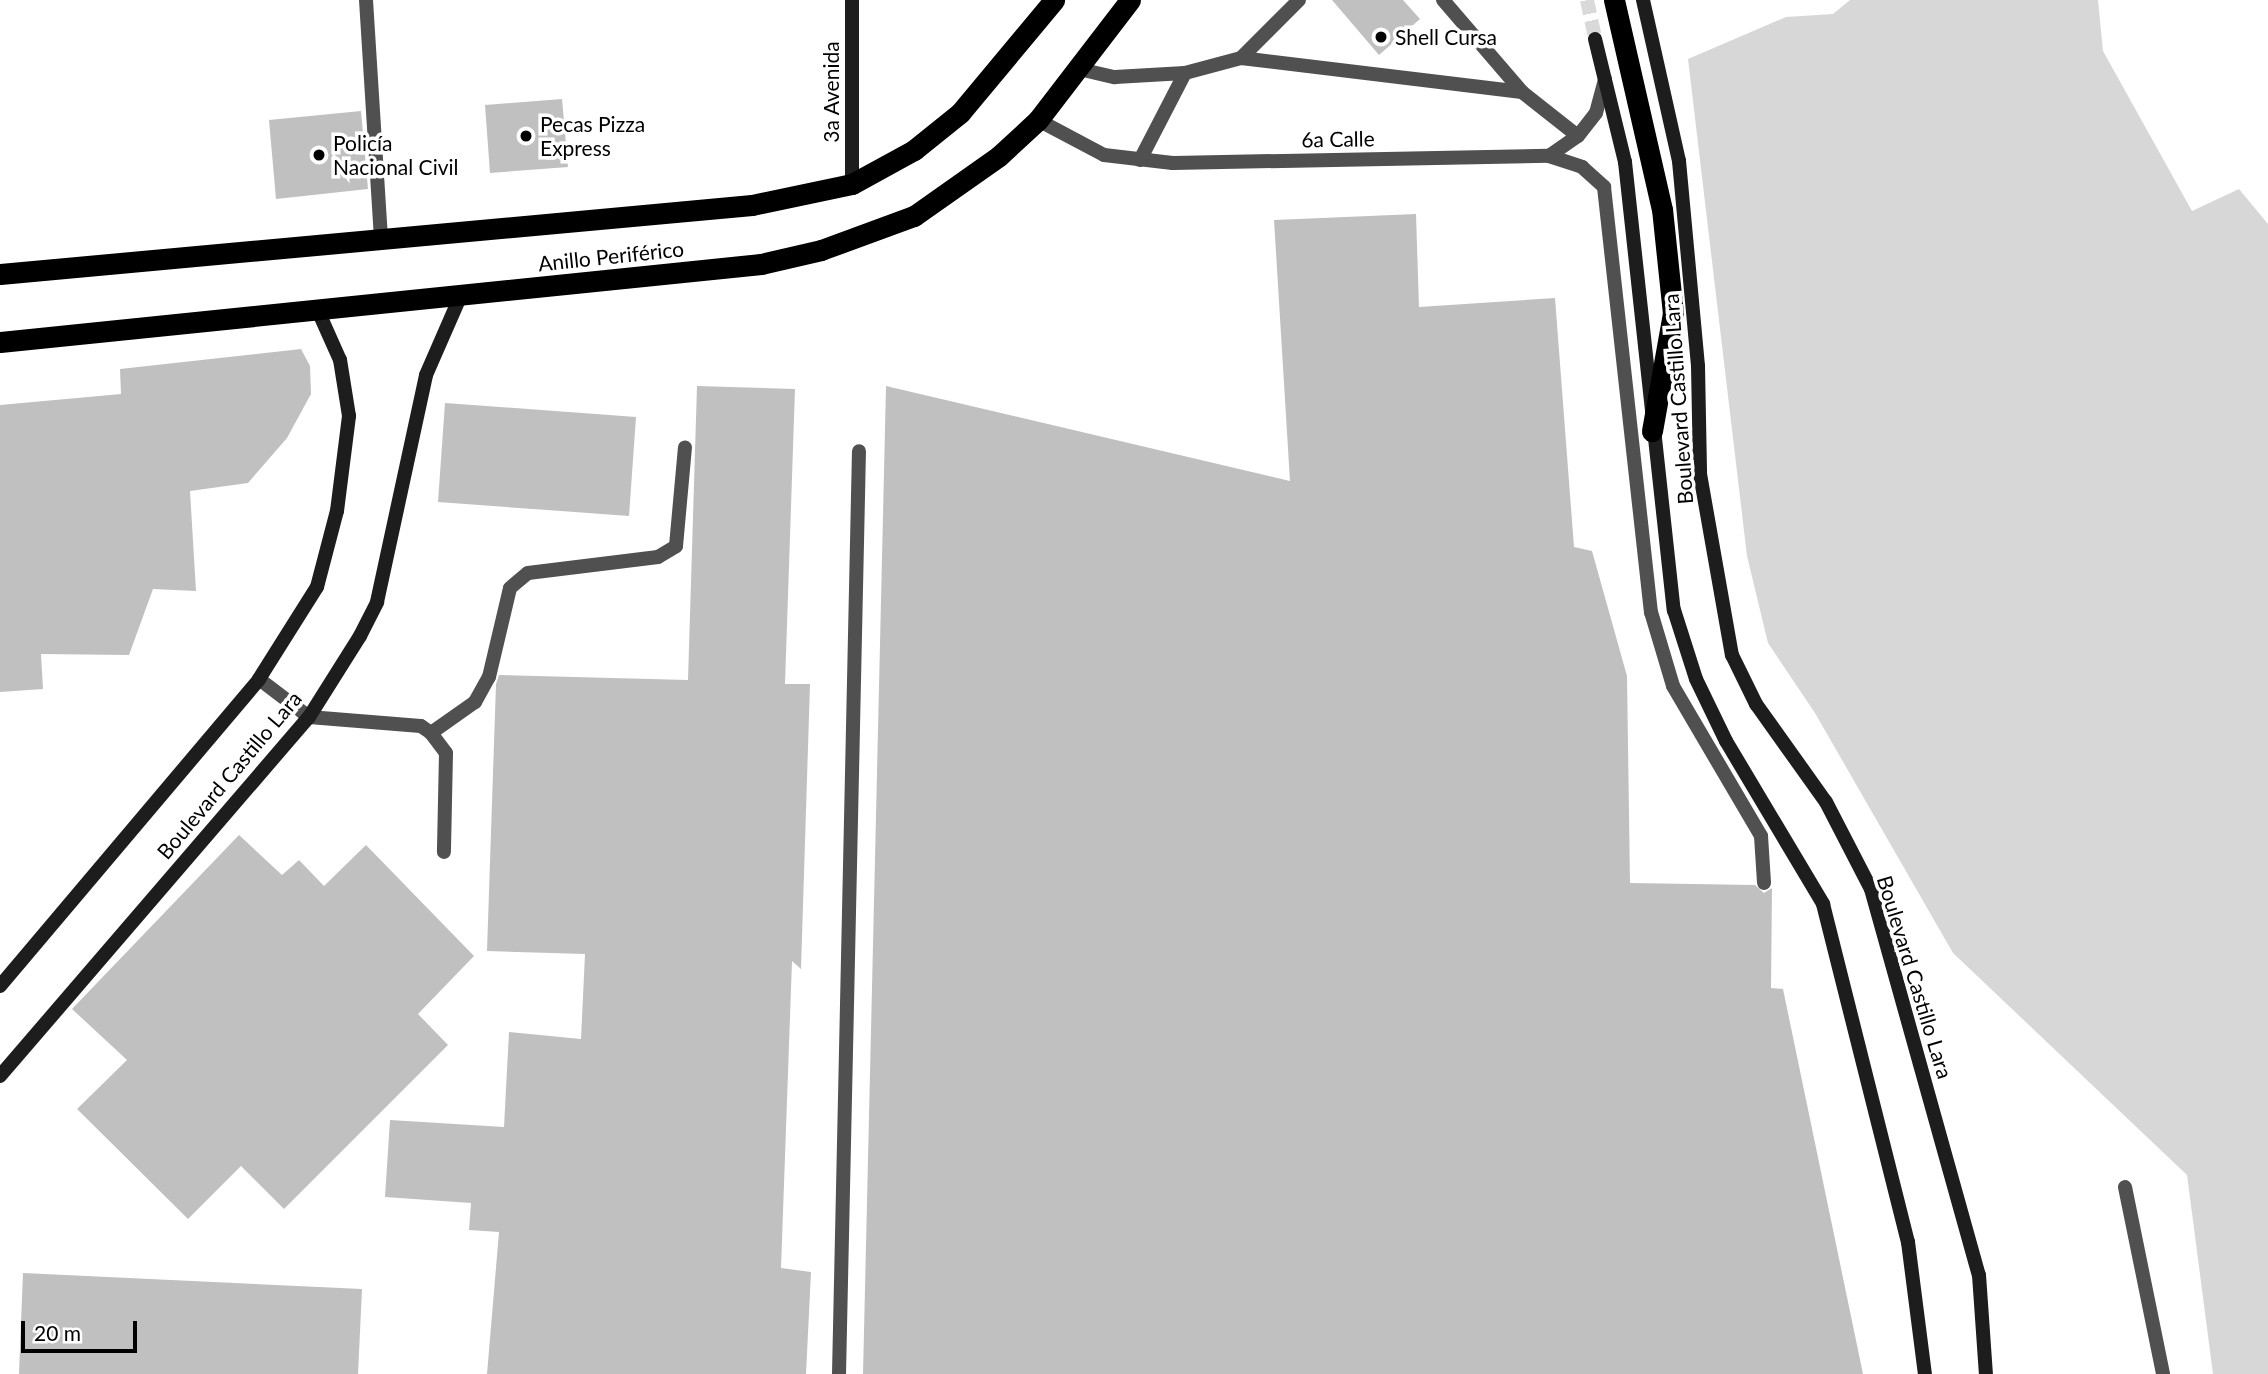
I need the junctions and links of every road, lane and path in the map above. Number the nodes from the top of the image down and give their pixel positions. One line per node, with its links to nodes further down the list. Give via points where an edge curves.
1 (366, 0): 20 (street)
2 (852, 0): 19 (street, 3a Avenida)
3 (1054, 0): 19 (highway, Anillo Periférico, via 960,113 914,150)
4 (1130, 0): 11 (highway, Anillo Periférico)
5 (1299, 0): 10 (street)
6 (1443, 0): 14 (street)
7 (1614, 0): 25 (highway, via 1662,209 1673,313)
8 (1643, 0): 38 (street, Boulevard Castillo Lara, via 1679,161 1698,366 1700,474 1732,655 1756,704 1826,802 1871,889 1979,1275)
9 (1595, 40): 13 (street, Boulevard Castillo Lara)
10 (1241, 58): 12 (street); 14 (street)
11 (1079, 69): 12 (street, via 1115,77); 15 (highway, Anillo Periférico)
12 (1185, 73): 18 (street)
13 (1605, 79): 16 (street, via 1596,113); 25 (street, Boulevard Castillo Lara, via 1625,162)
14 (1522, 92): 16 (street)
15 (1038, 120): 18 (street, 6a Calle, via 1104,155); 22 (highway, Anillo Periférico, via 999,156 914,216 821,250 761,264)
16 (1578, 136): 17 (street)
17 (1549, 156): 18 (street, 6a Calle); 32 (street, via 1582,167 1604,187 1651,612 1673,686 1760,836)
18 (1140, 160)
19 (852, 184): 20 (highway, Anillo Periférico, via 752,205)
20 (381, 237): 21 (highway, Anillo Periférico)
21 (0, 274)
22 (460, 297): 23 (highway, Anillo Periférico); 29 (street, Boulevard Castillo Lara, via 426,375 377,602)
23 (319, 313): 24 (highway, Anillo Periférico); 28 (street, Boulevard Castillo Lara, via 340,360 349,399 337,511 317,587)
24 (0, 342)
25 (1652, 431): 37 (street, Boulevard Castillo Lara, via 1674,610 1696,679 1823,904 1908,1242)
26 (685, 447): 30 (street, via 676,546 658,557 528,573 510,588 489,677 475,702)
27 (859, 451): 36 (street)
28 (260, 680): 29 (street); 33 (street, Boulevard Castillo Lara)
29 (309, 717): 30 (street, via 421,726); 34 (street, Boulevard Castillo Lara)
30 (432, 733): 31 (street, via 446,753)
31 (444, 852)
32 (1764, 883)
33 (0, 986)
34 (0, 1076)
35 (2125, 1187): 39 (street)
36 (839, 1374)
37 (1925, 1374)
38 (1986, 1374)
39 (2163, 1374)

